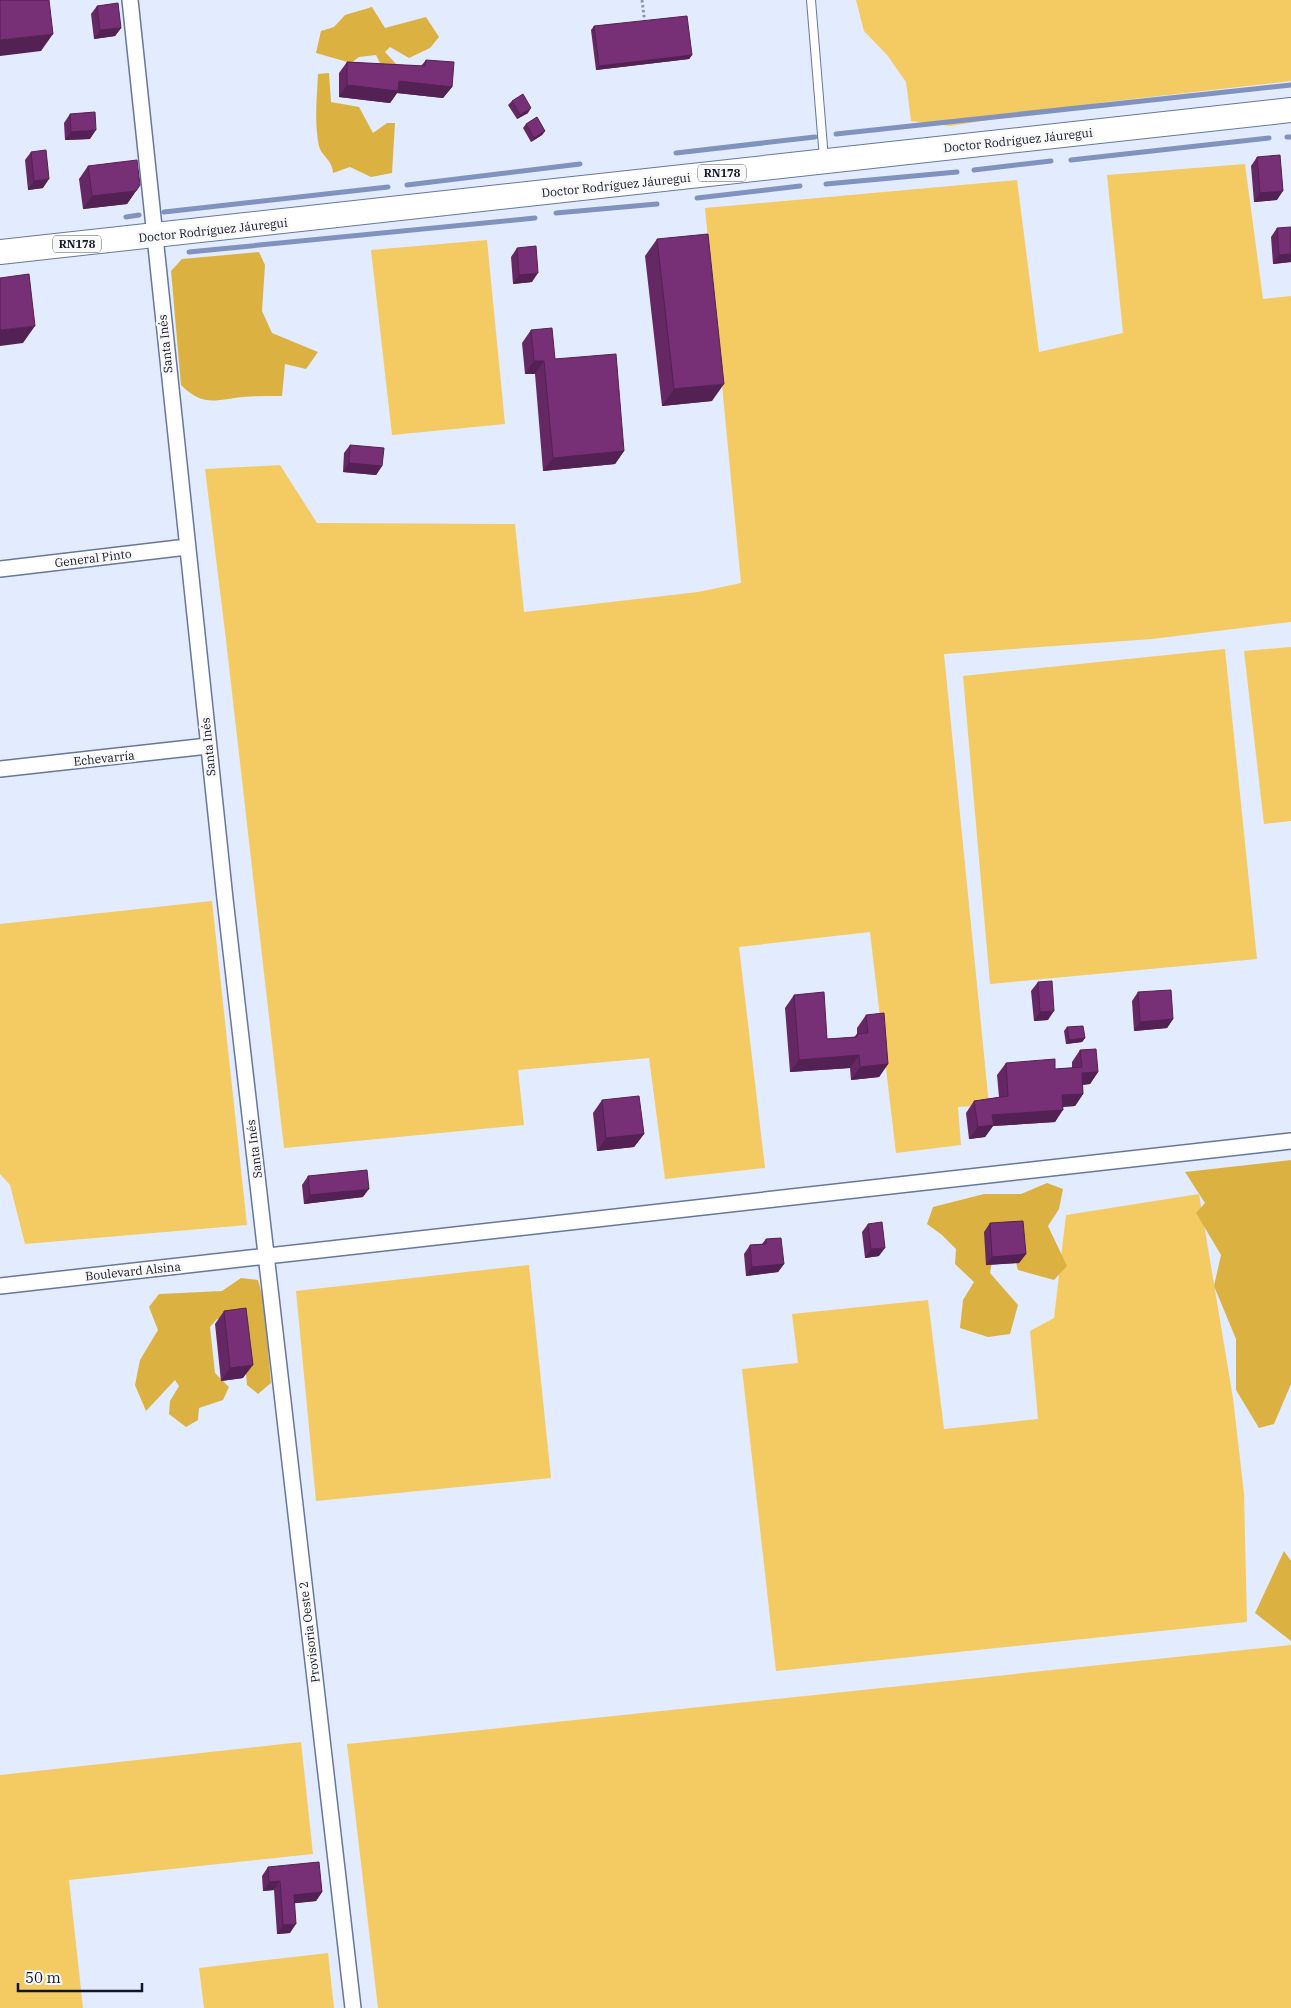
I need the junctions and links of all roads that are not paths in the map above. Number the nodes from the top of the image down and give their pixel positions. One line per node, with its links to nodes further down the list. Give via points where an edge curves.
1 (130, 0): 5 (street, Santa Inés)
2 (811, 0): 4 (lane)
3 (1291, 110): 4 (main road, Doctor Rodríguez Jáuregui / RN178)
4 (824, 161): 5 (main road, Doctor Rodríguez Jáuregui / RN178)
5 (154, 236): 6 (main road, Doctor Rodríguez Jáuregui / RN178); 7 (street, Santa Inés)
6 (0, 252)
7 (187, 548): 8 (street, General Pinto); 9 (street, Santa Inés)
8 (0, 569)
9 (208, 746): 10 (street, Echevarría); 12 (street, Santa Inés)
10 (0, 769)
11 (1291, 1140): 12 (street, Boulevard Alsina)
12 (266, 1256): 13 (street, Boulevard Alsina); 14 (street, Provisoria Oeste 2)
13 (0, 1286)
14 (353, 2008)

